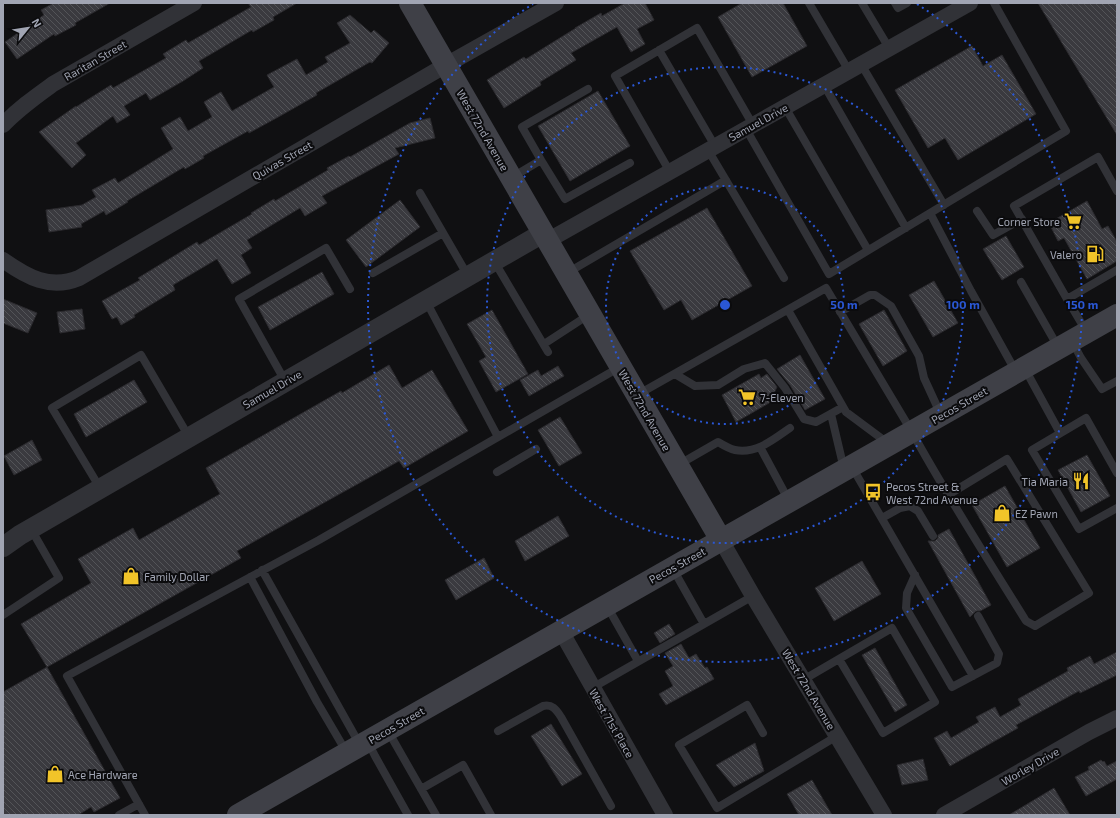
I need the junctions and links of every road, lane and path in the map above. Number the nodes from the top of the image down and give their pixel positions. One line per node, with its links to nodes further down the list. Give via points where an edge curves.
1 (194, 3): 17 (street, Raritan Street, via 53,84 13,114)
2 (410, 3): 12 (main road, West 72nd Avenue)
3 (556, 3): 12 (street, Quivas Street)
4 (809, 3): 13 (lane)
5 (862, 3): 10 (lane)
6 (895, 3): 7 (lane, via 898,8)
7 (906, 3)
8 (970, 3): 10 (street, Samuel Drive)
9 (994, 3): 27 (lane, via 1066,131)
10 (889, 48): 13 (street, Samuel Drive)
11 (659, 50): 18 (lane, via 697,28); 19 (lane); 22 (lane, via 615,76)
12 (446, 65): 23 (main road, West 72nd Avenue); 35 (street, Quivas Street, via 79,278 51,283 25,274)
13 (855, 68): 14 (street, Samuel Drive); 27 (lane)
14 (824, 85): 16 (street, Samuel Drive); 31 (lane)
15 (588, 89): 20 (lane, via 522,127)
16 (785, 107): 18 (street, Samuel Drive); 34 (lane)
17 (3, 125)
18 (749, 127): 19 (street, Samuel Drive); 34 (lane, via 829,274)
19 (711, 148): 22 (street, Samuel Drive); 24 (lane)
20 (541, 160): 21 (lane, via 566,199); 23 (lane)
21 (630, 163)
22 (670, 172): 33 (street, Samuel Drive)
23 (511, 178): 33 (main road, West 72nd Avenue)
24 (726, 180): 39 (lane); 41 (lane)
25 (1117, 191): 30 (lane, via 1098,157 1014,206)
26 (420, 193): 32 (lane)
27 (944, 205): 29 (lane)
28 (977, 211): 30 (lane, via 992,235)
29 (930, 213): 31 (lane); 54 (lane, via 971,291)
30 (1022, 219): 44 (lane)
31 (906, 228): 34 (lane)
32 (443, 234): 38 (lane); 40 (lane)
33 (545, 237): 36 (street, Samuel Drive); 39 (main road, West 72nd Avenue)
34 (868, 250)
35 (3, 260)
36 (494, 261): 40 (street, Samuel Drive); 51 (lane)
37 (1117, 270): 44 (lane)
38 (373, 273)
39 (566, 274): 48 (main road, West 72nd Avenue)
40 (468, 276): 45 (street, Samuel Drive)
41 (784, 278)
42 (1021, 282): 50 (lane)
43 (350, 289): 56 (lane, via 326,248 239,299)
44 (1067, 299): 50 (lane)
45 (426, 301): 56 (street, Samuel Drive); 66 (lane)
46 (788, 310): 47 (lane, via 826,288); 55 (lane); 59 (lane)
47 (840, 312): 61 (lane, via 870,295 875,295 891,306 919,356 924,378); 63 (lane)
48 (590, 314): 51 (lane); 53 (main road, West 72nd Avenue)
49 (1117, 315): 50 (main road, Pecos Street)
50 (1072, 340): 54 (main road, Pecos Street); 57 (lane, via 1102,389)
51 (544, 344): 52 (lane)
52 (548, 352)
53 (620, 366): 58 (main road, West 72nd Avenue); 66 (lane)
54 (1020, 370): 61 (main road, Pecos Street); 64 (lane)
55 (675, 374): 58 (lane); 60 (lane, via 695,386 718,385 744,369 765,363 785,388 804,419 816,422)
56 (285, 381): 65 (street, Samuel Drive)
57 (1117, 381)
58 (637, 396): 70 (main road, West 72nd Avenue)
59 (843, 407): 60 (lane); 67 (lane, via 846,412)
60 (831, 414): 71 (lane)
61 (942, 416): 63 (main road, Pecos Street)
62 (790, 428): 68 (lane)
63 (912, 432): 67 (main road, Pecos Street); 75 (lane)
64 (1060, 433): 73 (lane, via 1086,418); 77 (lane, via 1032,450 1079,529)
65 (189, 437): 74 (street, Samuel Drive); 74 (lane, via 141,355 52,408)
66 (498, 437): 84 (lane)
67 (889, 444): 71 (main road, Pecos Street)
68 (760, 447): 70 (lane, via 751,451 735,450 718,442); 76 (lane)
69 (536, 449): 72 (lane)
70 (677, 466): 81 (main road, West 72nd Avenue)
71 (848, 468): 76 (main road, Pecos Street); 78 (lane)
72 (497, 472)
73 (1117, 473)
74 (100, 488): 79 (street, Samuel Drive)
75 (948, 495): 75 (lane, via 1007,459 1089,593 1035,626 1026,621)
76 (789, 502): 81 (main road, Pecos Street)
77 (1117, 508)
78 (882, 518): 80 (lane, via 900,508 910,506 918,511); 85 (lane)
79 (31, 528): 82 (street, Samuel Drive); 89 (lane, via 59,578)
80 (933, 536)
81 (721, 540): 83 (main road, Pecos Street); 87 (street, West 72nd Avenue)
82 (3, 547)
83 (672, 568): 88 (main road, Pecos Street); 91 (lane)
84 (262, 570): 86 (lane); 103 (lane)
85 (915, 575): 95 (lane); 95 (lane, via 907,593 906,608 952,687)
86 (250, 577): 103 (lane, via 317,702); 105 (lane, via 67,676)
87 (753, 596): 91 (lane); 96 (street, West 72nd Avenue)
88 (606, 605): 92 (main road, Pecos Street); 94 (lane)
89 (3, 615)
90 (978, 616): 95 (lane, via 999,654 997,663)
91 (704, 624): 94 (lane)
92 (561, 631): 97 (street, West 71st Place); 99 (main road, Pecos Street)
93 (839, 659): 93 (lane, via 892,628 935,702 883,733); 96 (lane)
94 (638, 661): 97 (lane)
95 (973, 676)
96 (803, 680): 102 (street, West 72nd Avenue)
97 (592, 688): 113 (street, West 71st Place)
98 (1117, 718): 115 (street, Worley Drive)
99 (388, 730): 103 (main road, Pecos Street); 104 (lane)
100 (498, 731): 106 (lane, via 543,706 552,706 557,710)
101 (763, 733): 102 (lane, via 747,705 679,745 717,808)
102 (837, 736): 114 (street, West 72nd Avenue)
103 (359, 746): 109 (main road, Pecos Street); 110 (lane)
104 (421, 789): 111 (lane); 112 (lane, via 463,765)
105 (139, 804): 107 (lane); 108 (lane)
106 (611, 806)
107 (119, 815)
108 (145, 815)
109 (238, 815)
110 (408, 815)
111 (436, 815)
112 (491, 815)
113 (664, 815)
114 (884, 815)
115 (944, 815)

